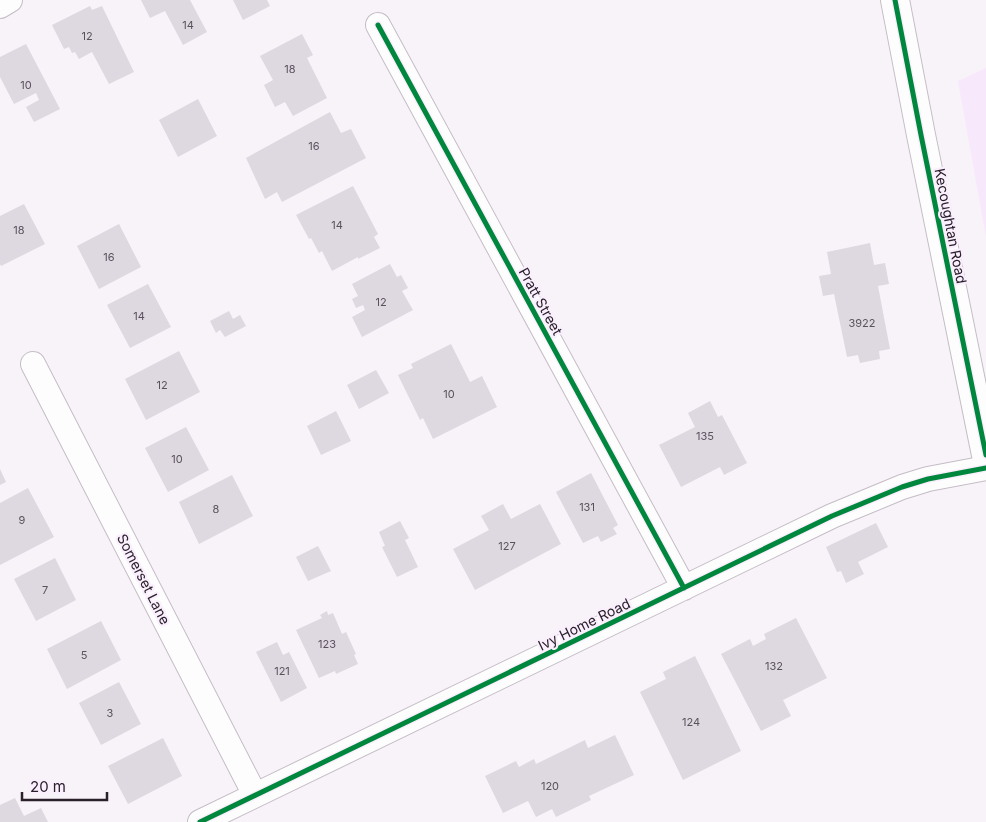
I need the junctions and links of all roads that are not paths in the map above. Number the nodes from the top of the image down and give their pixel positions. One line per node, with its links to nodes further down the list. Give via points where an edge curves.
1 (10, 0): 3 (street)
2 (895, 0): 6 (main road, Kecoughtan Road)
3 (0, 6)
4 (378, 25): 8 (street, Pratt Street)
5 (33, 364): 9 (street, Somerset Lane)
6 (986, 455)
7 (986, 468): 8 (street, Ivy Home Road, via 902,487 832,516)
8 (684, 588): 9 (street, Ivy Home Road)
9 (255, 795): 10 (street, Ivy Home Road)
10 (200, 822)

